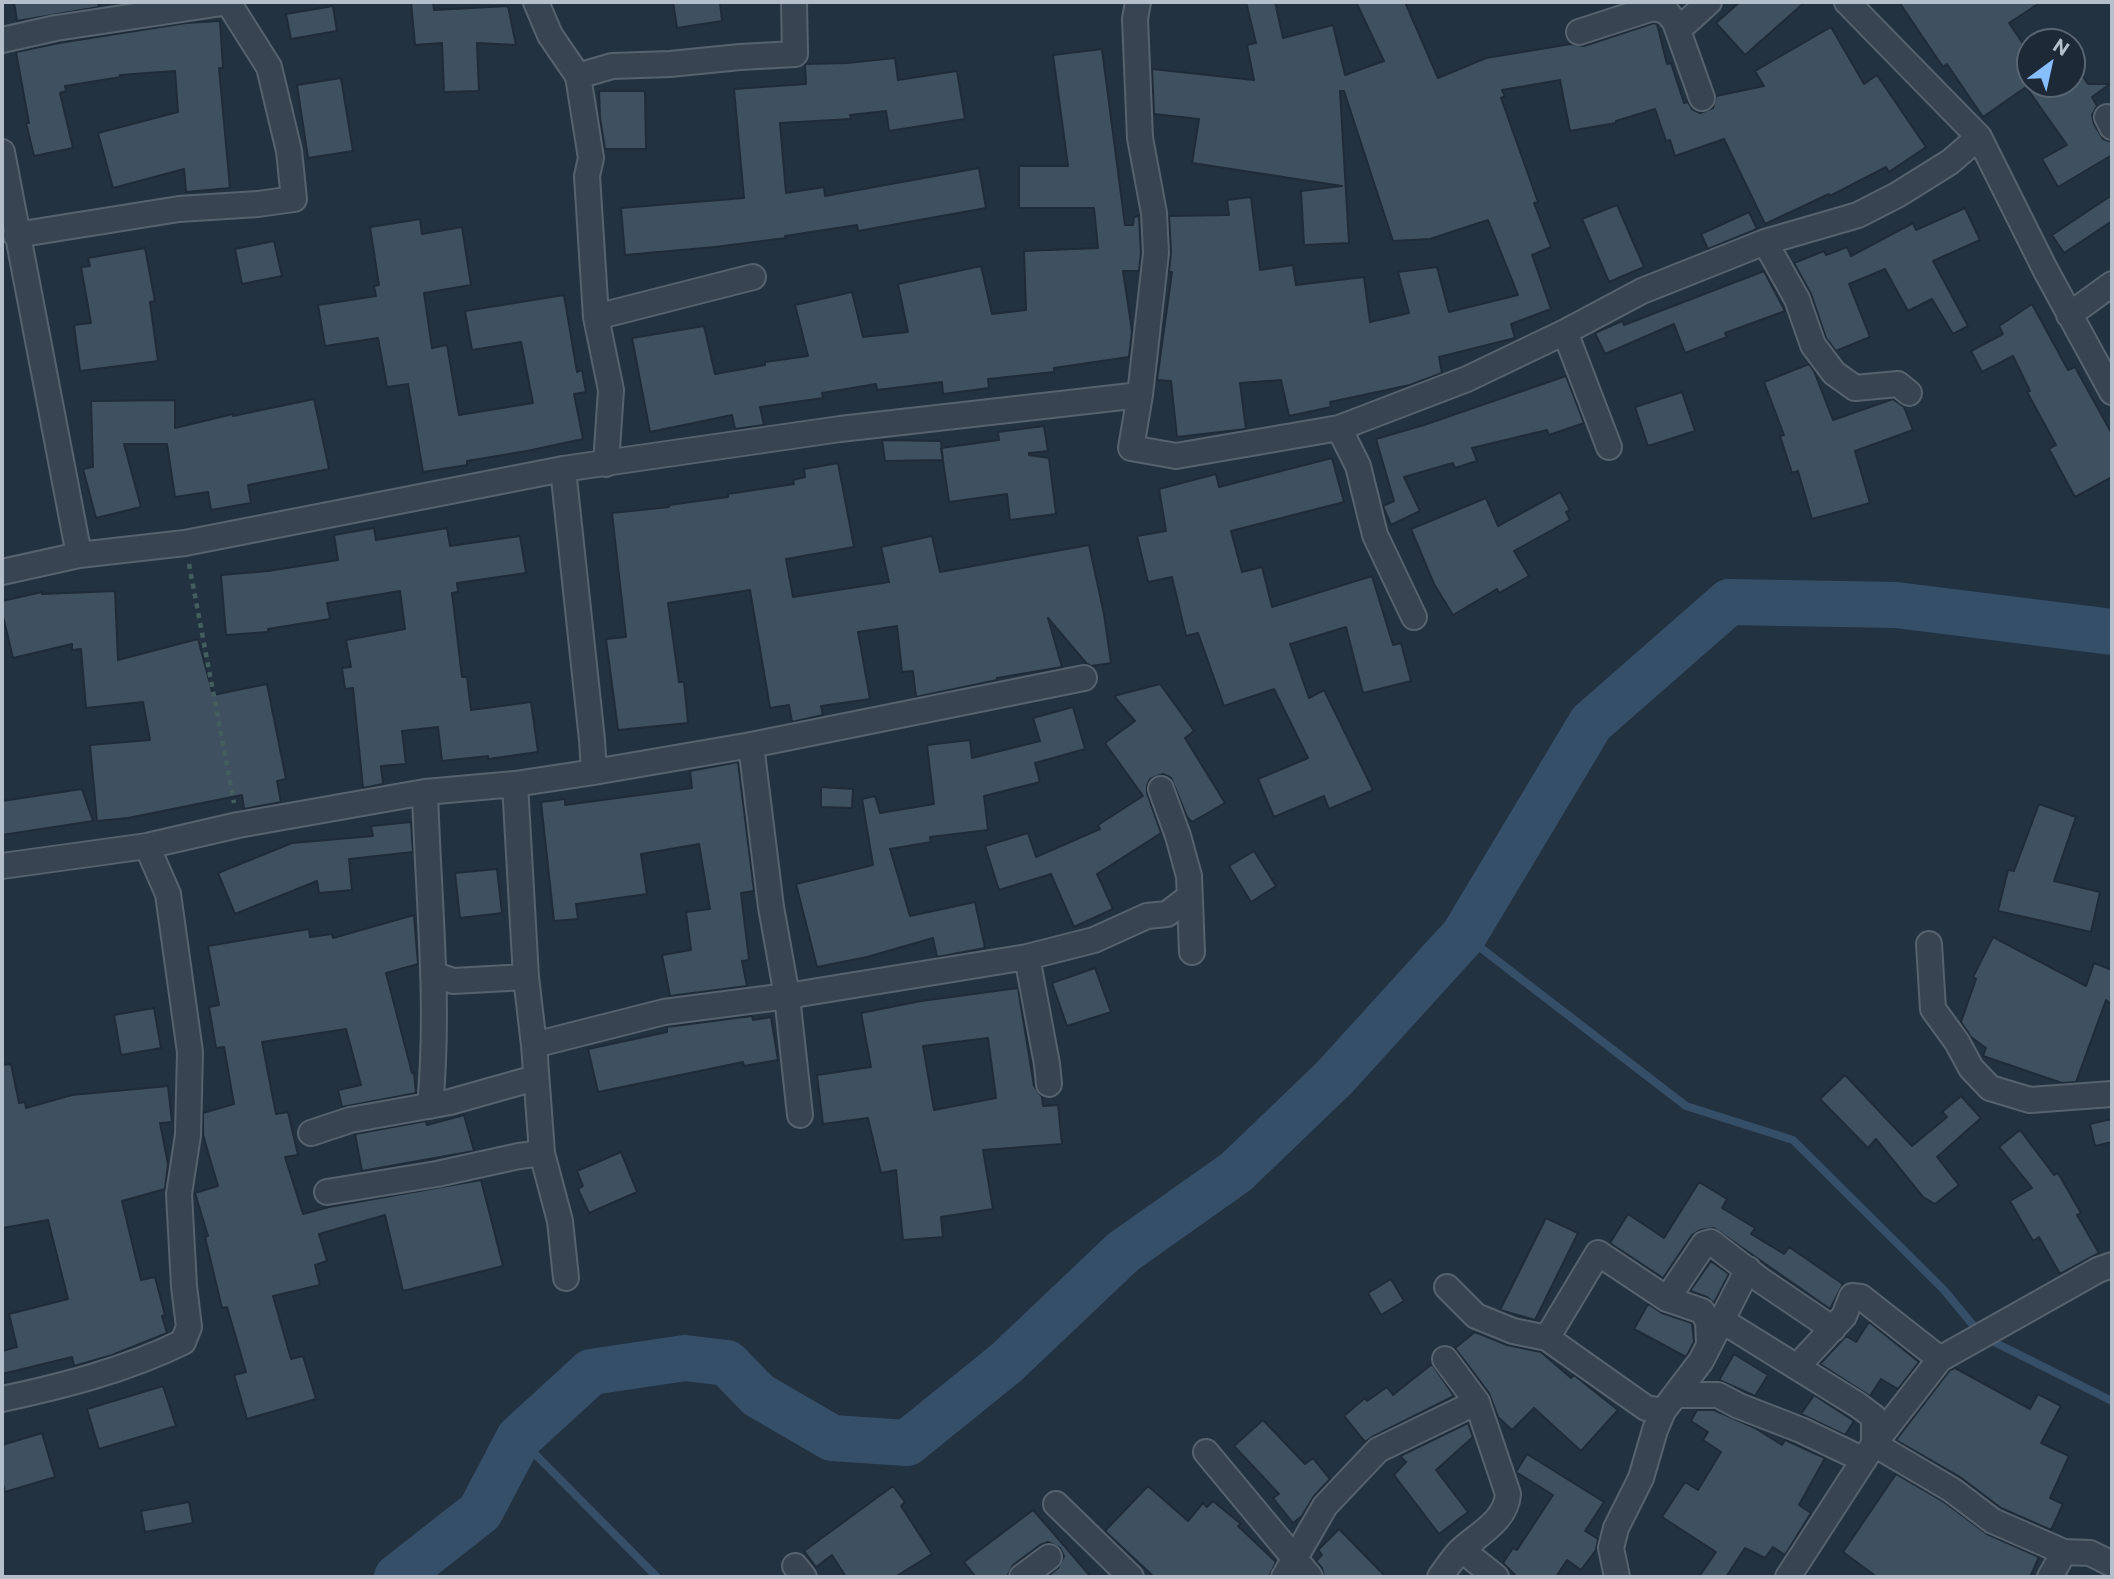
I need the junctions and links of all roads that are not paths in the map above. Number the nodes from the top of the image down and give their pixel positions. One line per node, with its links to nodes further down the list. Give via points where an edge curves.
1 (228, 2): 9 (street); 14 (street, via 269,67 289,151 294,199 179,209)
2 (536, 2): 10 (street, via 550,36)
3 (794, 2): 10 (street, via 795,54 612,66)
4 (1138, 2): 23 (street, via 1140,138 1154,213 1156,253)
5 (1709, 2): 7 (street, via 1686,23)
6 (1847, 2): 12 (street)
7 (1675, 22): 8 (street, via 1666,11 1653,8); 11 (street)
8 (1579, 32)
9 (2, 40)
10 (578, 75): 19 (street, via 591,158 587,176)
11 (1702, 97)
12 (1979, 137): 15 (street, via 1950,162 1858,215); 18 (street)
13 (2, 152): 14 (street)
14 (16, 235): 28 (street)
15 (1765, 242): 20 (street, via 1642,291); 22 (street, via 1797,299 1812,345 1834,373 1854,388 1898,384)
16 (753, 277): 19 (street)
17 (2112, 284): 18 (street)
18 (2069, 315): 21 (street)
19 (596, 317): 26 (street, via 611,390)
20 (1565, 332): 24 (street, via 1467,379); 25 (street)
21 (2112, 392)
22 (1909, 393)
23 (1140, 395): 24 (street, via 1131,448 1176,456); 26 (street, via 840,429)
24 (1339, 428): 30 (street, via 1358,466 1375,535)
25 (1609, 447)
26 (606, 464): 27 (street)
27 (563, 469): 28 (street, via 185,543); 33 (street)
28 (79, 555): 29 (street)
29 (2, 572)
30 (1414, 617)
31 (1084, 678): 32 (street)
32 (751, 745): 33 (street); 45 (street)
33 (594, 772): 34 (street)
34 (515, 785): 36 (street); 44 (street)
35 (1161, 789): 39 (street, via 1189,876)
36 (425, 792): 37 (street); 43 (street)
37 (147, 846): 38 (street); 67 (street, via 168,894 190,1052 188,1135 179,1194 189,1327 183,1342 160,1353 54,1388)
38 (2, 866)
39 (1188, 898): 41 (street); 42 (street, via 1167,914 1147,916 1094,940)
40 (1929, 944): 49 (street, via 1933,1009 1971,1068 1990,1088 2030,1100)
41 (1192, 952)
42 (1027, 957): 45 (street); 48 (street)
43 (433, 974): 44 (street, via 453,981); 50 (street)
44 (526, 977): 46 (street)
45 (787, 996): 46 (street, via 664,1012); 51 (street)
46 (534, 1045): 47 (street)
47 (535, 1078): 50 (street); 53 (street)
48 (1049, 1084)
49 (2112, 1094)
50 (430, 1106): 52 (street, via 350,1120)
51 (800, 1115)
52 (311, 1133)
53 (542, 1153): 54 (street); 57 (street, via 560,1221)
54 (327, 1192)
55 (2112, 1265): 65 (street)
56 (1748, 1269): 59 (street, via 1711,1242 1704,1244); 60 (street); 61 (street)
57 (566, 1278)
58 (1447, 1287): 62 (street, via 1476,1316)
59 (1667, 1298): 62 (street, via 1598,1253); 63 (street, via 1706,1314)
60 (1721, 1320): 63 (street); 66 (street)
61 (1833, 1329): 65 (street, via 1852,1296 1861,1297); 66 (street)
62 (1547, 1338): 69 (street)
63 (1709, 1343): 69 (street, via 1701,1361)
64 (1446, 1359): 68 (street)
65 (1940, 1359): 71 (street)
66 (1800, 1367): 71 (street, via 1874,1417)
67 (2, 1399)
68 (1478, 1402): 73 (street, via 1508,1494 1507,1505 1499,1518); 77 (street, via 1378,1450 1325,1506)
69 (1660, 1411): 71 (street, via 1718,1395); 83 (street, via 1641,1478 1611,1548)
70 (1206, 1452): 77 (street)
71 (1869, 1452): 74 (street, via 1952,1490 1993,1521); 84 (street)
72 (1056, 1504): 79 (street)
73 (1462, 1550): 81 (street); 82 (street)
74 (2064, 1552): 76 (street, via 2090,1553); 85 (street)
75 (1049, 1557): 78 (street)
76 (2112, 1564)
77 (1290, 1568): 80 (street)
78 (1022, 1577)
79 (1131, 1577)
80 (1310, 1577)
81 (1440, 1577)
82 (1496, 1577)
83 (1617, 1577)
84 (1788, 1577)
85 (2050, 1577)

